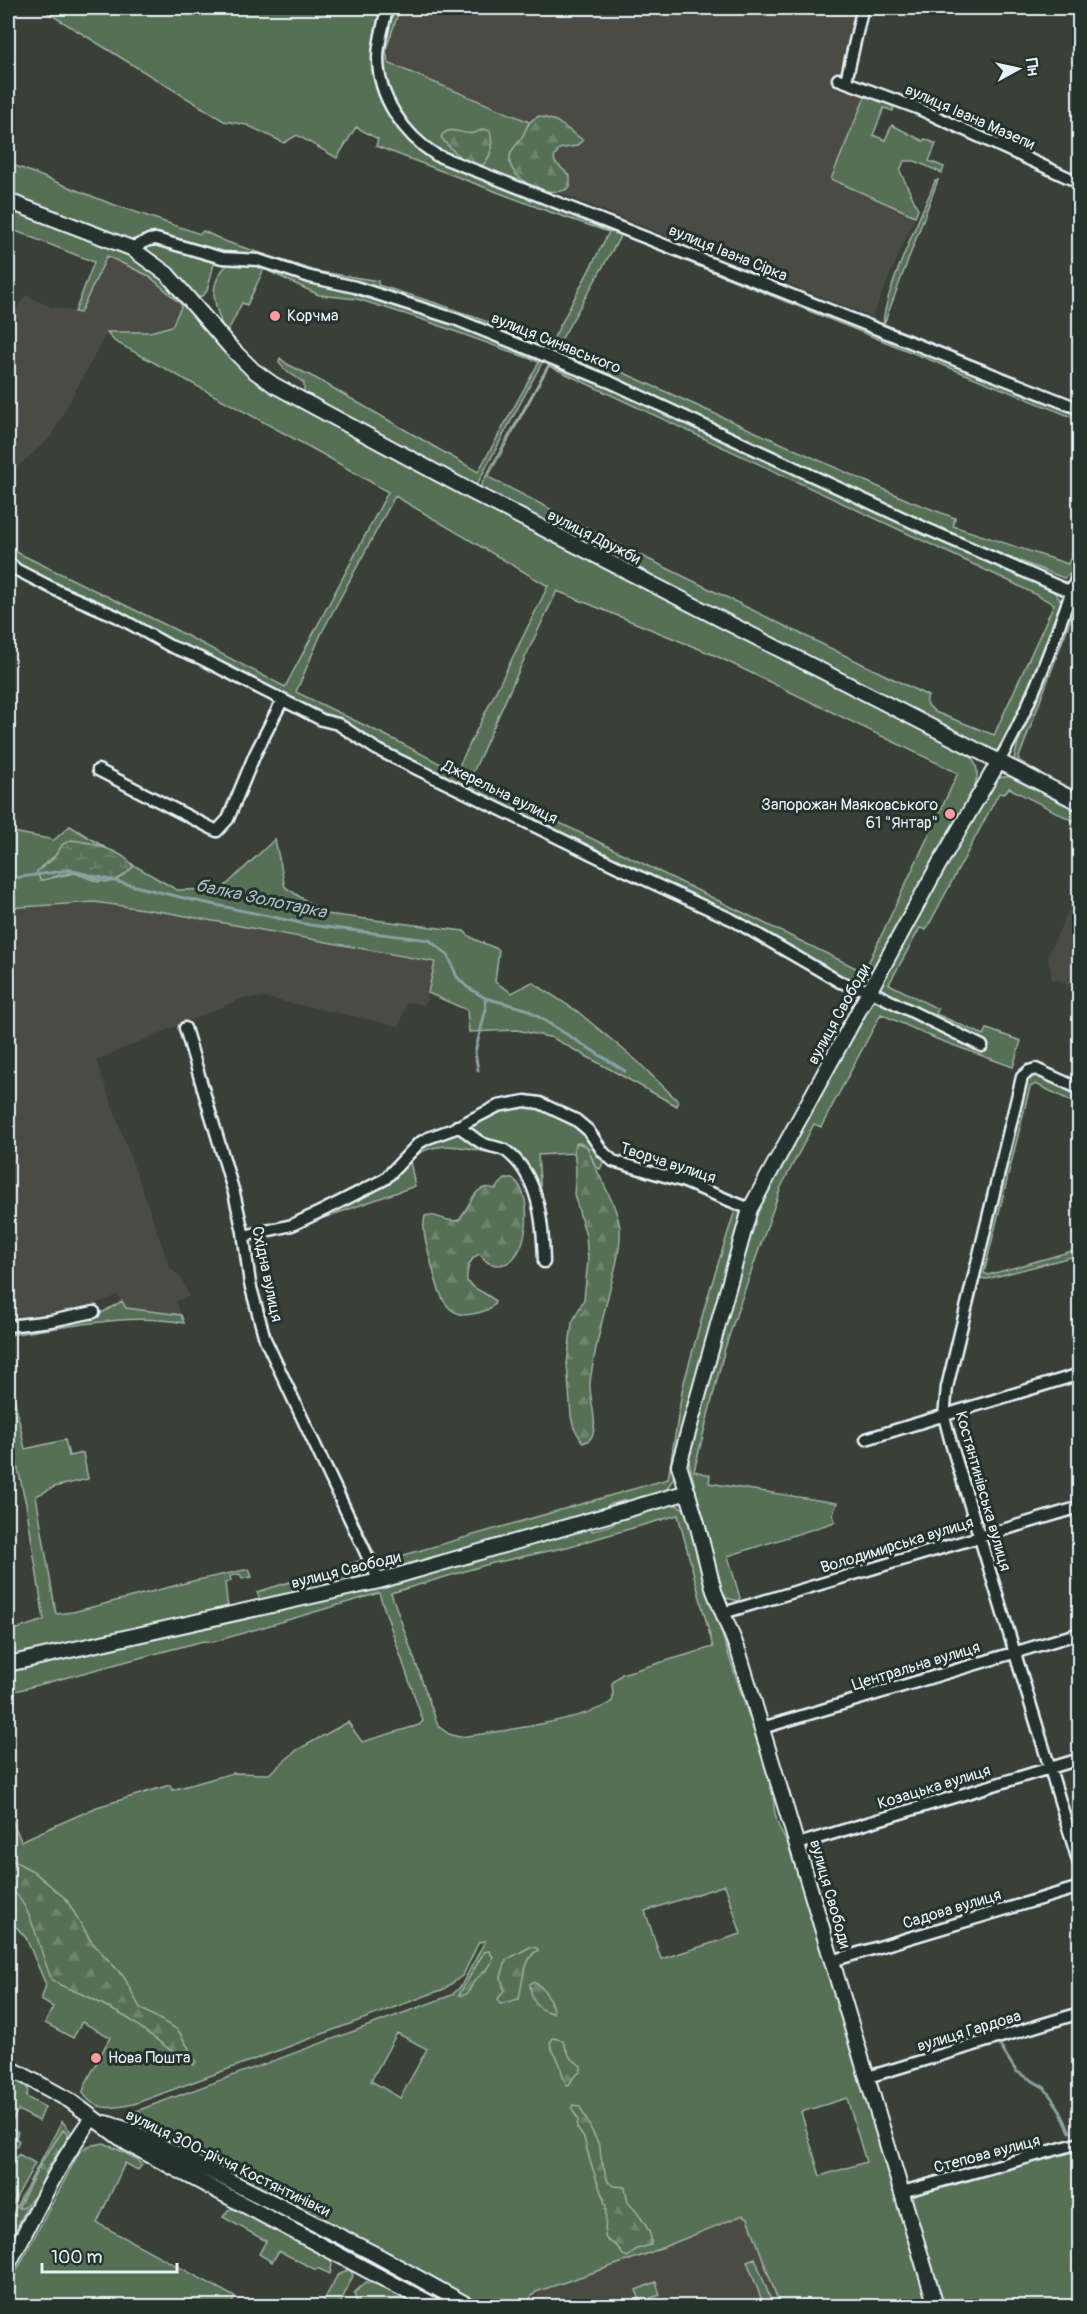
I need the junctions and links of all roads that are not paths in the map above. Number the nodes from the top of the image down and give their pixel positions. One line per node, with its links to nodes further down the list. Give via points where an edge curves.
1 (387, 8): 6 (street, вулиця Івана Сірка, via 378,61 387,97 413,137 436,155)
2 (861, 15): 3 (street, вулиця Івана Мазепи, via 842,80 917,108)
3 (1080, 183)
4 (8, 201): 5 (street)
5 (131, 248): 9 (street, вулиця Синявського, via 156,239 222,258 258,260 455,319 610,382); 11 (street, вулиця Дружби, via 167,274 231,348 274,386)
6 (1080, 408)
7 (8, 562): 10 (street, Джерельна вулиця, via 58,591 116,615 170,646)
8 (1080, 569): 9 (street, вулиця Свободи)
9 (1071, 592): 11 (street, вулиця Свободи, via 1037,684)
10 (283, 699): 12 (street, via 228,819 217,831); 14 (street, Джерельна вулиця, via 338,724 393,757 733,920 840,982)
11 (998, 763): 13 (street, вулиця Дружби); 14 (street, вулиця Свободи)
12 (98, 770)
13 (1080, 803)
14 (870, 991): 16 (street, Джерельна вулиця); 19 (street, вулиця Свободи)
15 (184, 1028): 20 (street, Східна вулиця)
16 (982, 1046)
17 (1080, 1089): 25 (street, Костянтинівська вулиця, via 1036,1069 1022,1077 947,1387)
18 (457, 1126): 19 (street, Творча вулиця, via 507,1104 540,1103 576,1120 613,1161 682,1181); 20 (street, Творча вулиця, via 419,1143 377,1184 292,1225); 21 (street, via 480,1142 506,1151 523,1169 537,1201)
19 (750, 1209): 27 (street, вулиця Свободи, via 680,1465)
20 (244, 1236): 30 (street, Східна вулиця, via 250,1284 265,1339)
21 (544, 1262)
22 (94, 1312): 23 (street)
23 (8, 1326)
24 (1080, 1374): 25 (street)
25 (944, 1416): 26 (street); 29 (street, Костянтинівська вулиця)
26 (866, 1439)
27 (688, 1492): 30 (street, вулиця Свободи); 31 (street, вулиця Свободи)
28 (1080, 1507): 29 (street, Володимирська вулиця)
29 (980, 1536): 31 (street, Володимирська вулиця); 33 (street, Костянтинівська вулиця)
30 (379, 1581): 34 (street, вулиця Свободи)
31 (723, 1613): 35 (street, вулиця Свободи)
32 (1080, 1633): 33 (street, Центральна вулиця)
33 (1015, 1652): 35 (street, Центральна вулиця); 37 (street, Костянтинівська вулиця)
34 (8, 1664)
35 (762, 1728): 38 (street, вулиця Свободи)
36 (1080, 1759): 37 (street, Козацька вулиця)
37 (1049, 1768): 38 (street, Козацька вулиця); 39 (street, Костянтинівська вулиця)
38 (798, 1844): 41 (street, вулиця Свободи)
39 (1080, 1867)
40 (1080, 1887): 41 (street, Садова вулиця)
41 (832, 1961): 44 (street, вулиця Свободи)
42 (1080, 2013): 44 (street, вулиця Гардова)
43 (8, 2067): 45 (street, via 69,2100)
44 (868, 2077): 47 (street, вулиця Свободи)
45 (92, 2118): 48 (street, вулиця 300-річчя Костянтинівки, via 131,2131); 49 (street); 50 (street, вулиця 300-річчя Костянтинівки, via 134,2147)
46 (1080, 2143): 47 (street, Степова вулиця)
47 (902, 2192): 53 (street, вулиця Свободи)
48 (373, 2253): 50 (street); 52 (street, вулиця 300-річчя Костянтинівки)
49 (8, 2265)
50 (361, 2268): 51 (street, вулиця 300-річчя Костянтинівки)
51 (435, 2307)
52 (469, 2307)
53 (936, 2307)

